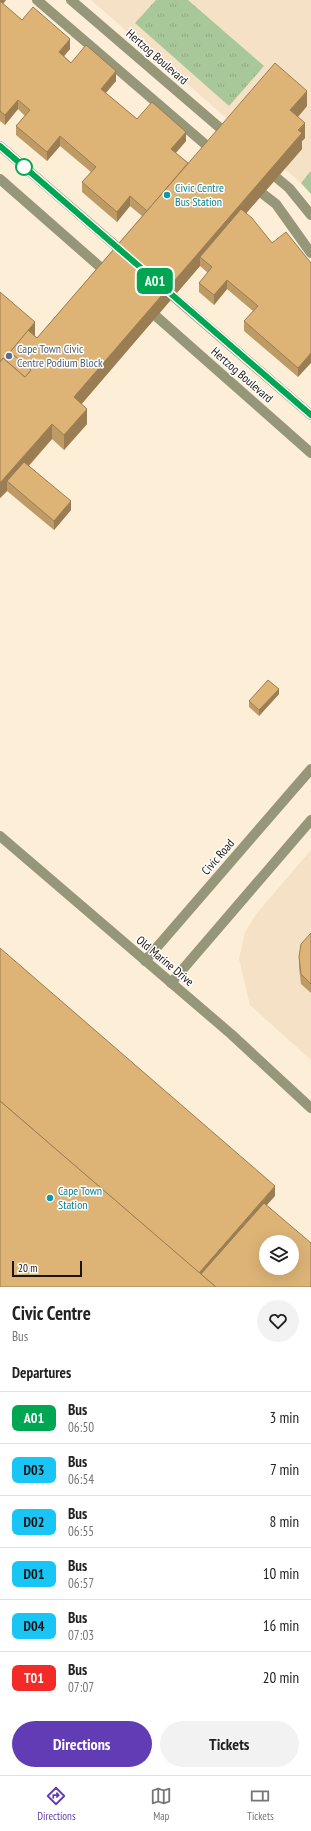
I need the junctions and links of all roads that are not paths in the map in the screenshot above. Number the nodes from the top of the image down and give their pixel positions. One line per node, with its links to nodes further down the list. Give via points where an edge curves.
1 (37, 0): 5 (street)
2 (71, 0): 3 (street, Hertzog Boulevard)
3 (227, 134)
4 (0, 146): 10 (street)
5 (213, 151)
6 (277, 178): 9 (street, via 289,188)
7 (0, 179): 12 (street)
8 (263, 194): 11 (street, via 276,204)
9 (311, 215)
10 (124, 253)
11 (311, 253)
12 (107, 273)
13 (174, 297): 15 (street)
14 (157, 317): 16 (street, Hertzog Boulevard)
15 (311, 415)
16 (311, 453)
17 (311, 769): 20 (street, Civic Road)
18 (311, 820): 21 (street)
19 (0, 836): 20 (street, Old Marine Drive)
20 (145, 961): 21 (street, Old Marine Drive)
21 (171, 983): 22 (street, Old Marine Drive)
22 (311, 1108)

